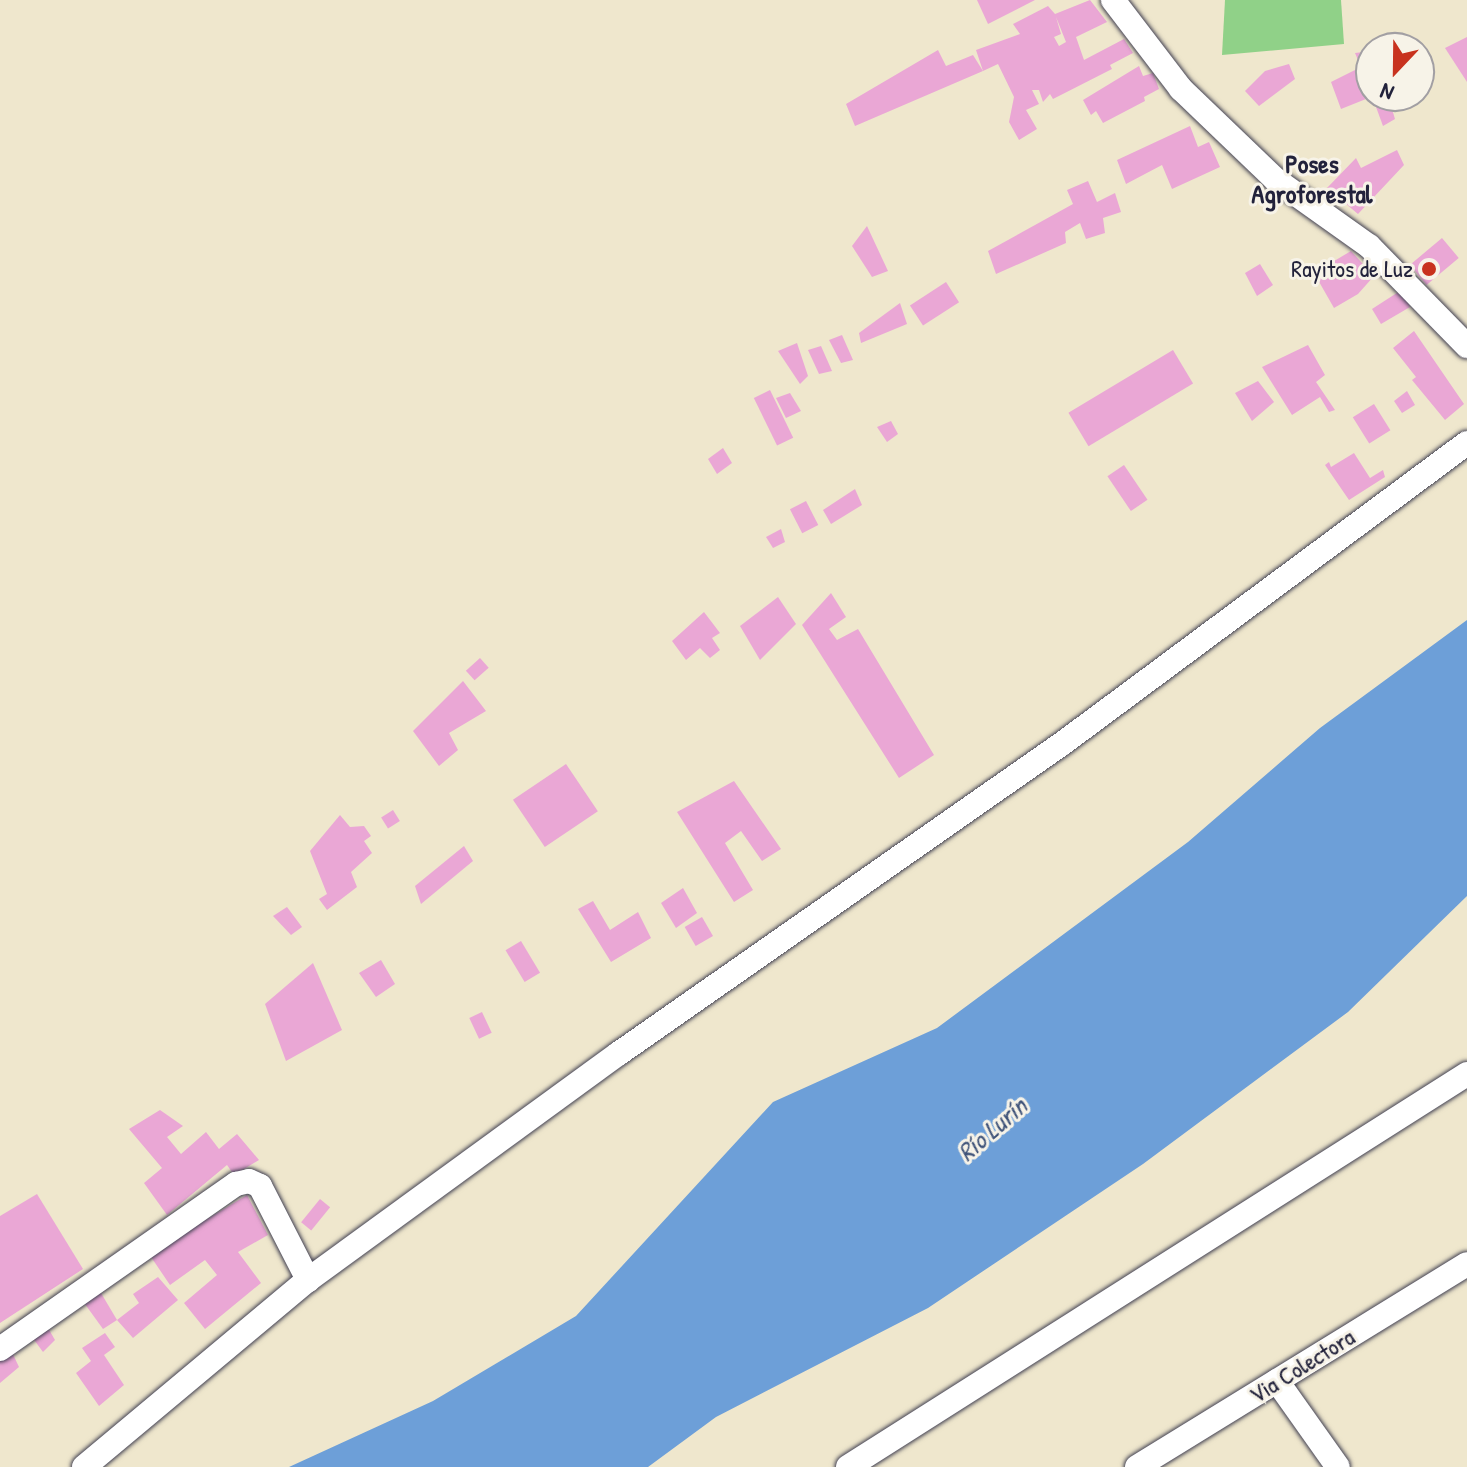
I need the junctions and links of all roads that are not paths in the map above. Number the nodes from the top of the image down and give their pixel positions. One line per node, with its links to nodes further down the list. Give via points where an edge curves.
1 (1113, 0): 2 (street, via 1181,89 1276,180 1369,246)
2 (1467, 346)
3 (1467, 443): 6 (street, via 1063,743 618,1054)
4 (1467, 1074): 10 (street)
5 (1466, 1268): 8 (street, Via Colectora)
6 (308, 1280): 7 (street, via 260,1186 249,1181 236,1184); 9 (street)
7 (0, 1349)
8 (1277, 1381): 11 (street, Via Colectora); 12 (street)
9 (84, 1467)
10 (848, 1467)
11 (1137, 1467)
12 (1338, 1467)

